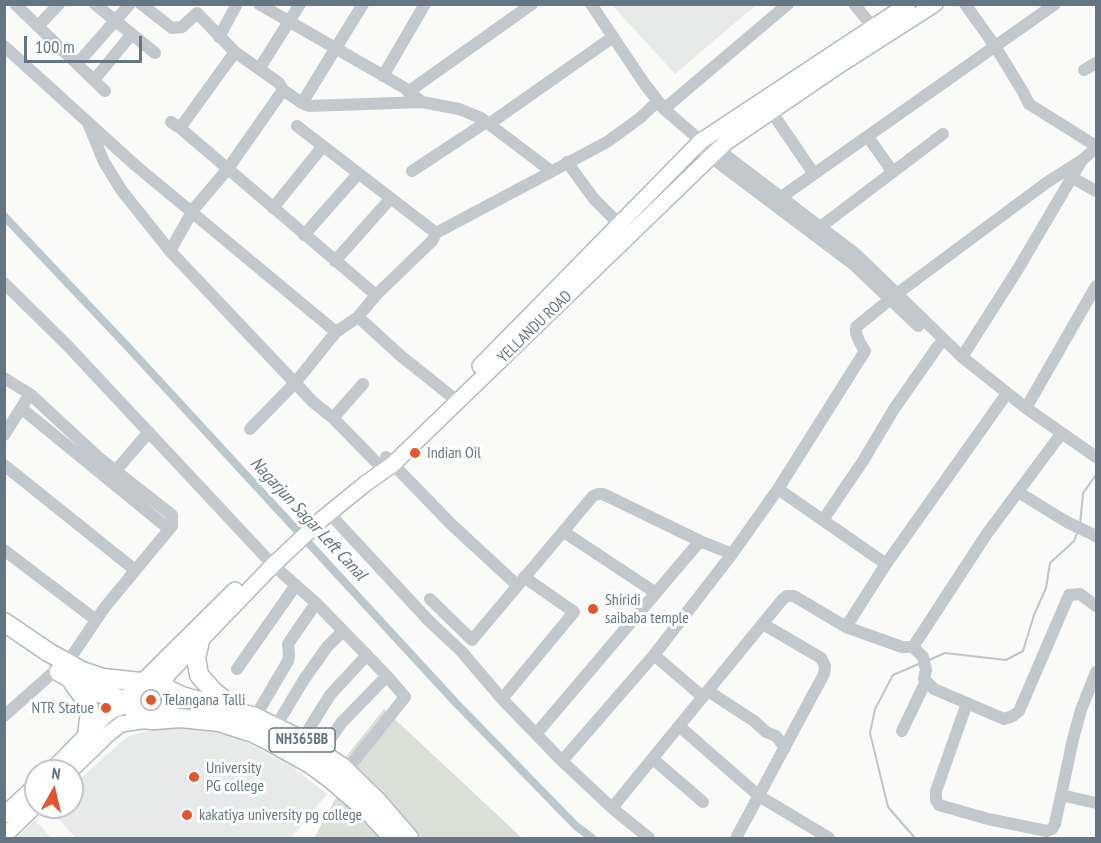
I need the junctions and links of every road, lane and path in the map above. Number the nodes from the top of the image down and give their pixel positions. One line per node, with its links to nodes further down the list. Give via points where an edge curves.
1 (15, 4): 22 (street)
2 (59, 4): 22 (street)
3 (95, 4): 20 (street)
4 (130, 4): 20 (street)
5 (141, 4): 19 (street, via 172,28 182,27)
6 (237, 4): 25 (street)
7 (259, 4): 21 (street)
8 (300, 4): 21 (street)
9 (363, 4): 29 (street)
10 (425, 4): 36 (street)
11 (532, 4): 40 (street)
12 (591, 4): 26 (street)
13 (788, 4): 43 (street)
14 (854, 4): 23 (street)
15 (908, 4): 23 (main road, YELLANDU ROAD)
16 (935, 4): 44 (main road, YELLANDU ROAD)
17 (965, 4): 28 (street)
18 (1055, 4): 28 (street)
19 (199, 9): 25 (street)
20 (115, 21): 24 (street); 33 (street)
21 (289, 22): 29 (street); 34 (street)
22 (38, 26): 33 (street)
23 (873, 27): 50 (main road, YELLANDU ROAD)
24 (131, 35): 31 (street); 37 (street)
25 (219, 37): 30 (street)
26 (613, 37): 43 (street); 46 (street)
27 (4, 46): 45 (street)
28 (995, 46): 49 (street); 52 (street, via 1029,104)
29 (336, 49): 36 (street); 42 (street)
30 (235, 52): 34 (street); 56 (street, via 176,125)
31 (155, 53)
32 (1096, 63): 35 (street)
33 (77, 64): 37 (street)
34 (259, 69): 38 (street)
35 (1084, 70)
36 (383, 75): 40 (street)
37 (94, 80): 39 (street)
38 (283, 90): 42 (street); 56 (street)
39 (105, 91)
40 (408, 92): 41 (street)
41 (422, 102): 42 (street, via 309,106); 46 (street, via 459,109)
42 (302, 103)
43 (661, 105): 50 (street); 55 (street, via 607,142)
44 (771, 111): 53 (main road, YELLANDU ROAD); 61 (street)
45 (88, 123): 67 (street); 72 (street, via 104,162 122,191)
46 (487, 124): 57 (street); 58 (street)
47 (297, 126): 51 (street)
48 (943, 134): 59 (street)
49 (868, 137): 59 (street); 61 (street)
50 (697, 140): 53 (street); 68 (main road, YELLANDU ROAD)
51 (323, 146): 60 (street); 66 (street)
52 (1096, 147): 54 (street)
53 (714, 154): 65 (street); 77 (street); 96 (main road, YELLANDU ROAD)
54 (1082, 160): 62 (street); 77 (street)
55 (567, 162): 58 (street); 68 (street, via 594,199)
56 (227, 170): 66 (street); 67 (street)
57 (412, 171)
58 (551, 171): 70 (street)
59 (892, 171): 69 (street)
60 (358, 174): 64 (street); 71 (street)
61 (814, 174): 65 (street)
62 (1071, 177): 63 (street); 81 (street)
63 (1096, 191)
64 (391, 198): 70 (street); 73 (street)
65 (780, 198): 69 (street)
66 (273, 208): 71 (street)
67 (192, 211): 72 (street); 79 (street)
68 (620, 225): 86 (main road, YELLANDU ROAD)
69 (819, 228): 77 (street, via 856,254)
70 (436, 233): 76 (street)
71 (304, 235): 73 (street)
72 (170, 251): 83 (street)
73 (335, 261): 76 (street)
74 (4, 283): 92 (street)
75 (1096, 286): 89 (street)
76 (376, 295): 78 (street)
77 (894, 296): 80 (street); 81 (street); 99 (street, via 856,327 865,351)
78 (358, 317): 79 (street); 86 (street)
79 (336, 332): 83 (street)
80 (938, 346): 87 (street); 102 (street)
81 (962, 357): 89 (street)
82 (4, 378): 85 (street)
83 (295, 383): 90 (street); 91 (street)
84 (363, 384): 90 (street)
85 (30, 394): 88 (street); 98 (street)
86 (451, 396): 96 (main road, YELLANDU ROAD)
87 (1003, 399): 94 (street); 109 (street)
88 (21, 408): 93 (street); 98 (street)
89 (1026, 408): 95 (street)
90 (333, 418): 96 (street)
91 (250, 429)
92 (149, 432): 98 (street); 108 (street)
93 (4, 435)
94 (1058, 438): 95 (street); 100 (street)
95 (1092, 455)
96 (385, 462): 101 (main road, YELLANDU ROAD, via 362,473); 111 (street)
97 (4, 465): 110 (street)
98 (112, 474): 110 (street, via 172,515 172,526)
99 (778, 489): 102 (street); 107 (street)
100 (1018, 492): 104 (street); 125 (street)
101 (323, 514): 108 (main road, YELLANDU ROAD); 126 (street)
102 (823, 520): 109 (street)
103 (564, 532): 105 (street, via 593,496 603,494); 111 (street); 113 (street)
104 (1096, 536)
105 (700, 541): 107 (street); 113 (street)
106 (4, 550): 117 (street)
107 (732, 554): 128 (street)
108 (276, 557): 112 (street); 124 (main road, YELLANDU ROAD); 133 (main road, YELLANDU ROAD)
109 (886, 564): 120 (street)
110 (135, 570): 117 (street)
111 (520, 581): 123 (street); 137 (street, via 574,612)
112 (296, 585): 115 (street); 130 (street)
113 (656, 593): 146 (street)
114 (430, 599): 123 (street)
115 (316, 603): 121 (street); 141 (street, via 288,644 288,661)
116 (1096, 606): 139 (street, via 1080,594 1069,595 1019,711 1004,718)
117 (96, 620): 129 (street)
118 (4, 622): 129 (highway, NH365BB)
119 (763, 624): 120 (street, via 782,600 794,596); 136 (street); 149 (street, via 821,658 825,666)
120 (846, 627): 125 (street, via 902,647)
121 (343, 631): 127 (street); 143 (street, via 305,678)
122 (4, 636): 129 (highway, NH365BB)
123 (471, 640): 126 (street)
124 (201, 641): 135 (main road, YELLANDU ROAD, via 170,672); 141 (highway, via 196,667 205,684 222,699)
125 (913, 647): 134 (street, via 923,657)
126 (462, 652): 137 (street)
127 (367, 655): 132 (street); 148 (street, via 330,695)
128 (654, 655): 136 (street); 154 (street)
129 (62, 669): 133 (highway, NH365BB); 138 (highway, NH365BB, via 96,692); 140 (street); 147 (highway, via 87,702)
130 (237, 669)
131 (1096, 672): 156 (street, via 1081,710)
132 (387, 676): 150 (street, via 342,722); 155 (street, via 405,697)
133 (142, 681): 135 (highway, NH365BB, via 153,680); 138 (highway, via 132,690)
134 (926, 681): 139 (street, via 934,689); 145 (street)
135 (165, 687): 141 (highway, NH365BB, via 182,696); 142 (highway, via 171,696 169,708 166,714)
136 (706, 694): 144 (street); 149 (street, via 776,736)
137 (502, 699): 146 (street)
138 (130, 703): 142 (highway, NH365BB, via 137,715); 147 (main road, via 113,710)
139 (967, 703): 156 (street, via 936,791 939,805 1047,831 1055,824)
140 (4, 716)
141 (255, 717): 143 (highway, NH365BB)
142 (151, 720): 152 (main road, via 121,724); 165 (highway, NH365BB, via 194,718 253,733 332,780)
143 (276, 726): 148 (highway, NH365BB)
144 (679, 726): 153 (street); 158 (street)
145 (902, 731)
146 (536, 734): 154 (street)
147 (87, 736): 151 (main road)
148 (302, 740): 150 (highway, NH365BB)
149 (785, 748): 158 (street)
150 (321, 752): 155 (highway, NH365BB)
151 (63, 759)
152 (82, 759)
153 (652, 759): 159 (street); 161 (street)
154 (562, 761): 161 (street)
155 (346, 771): 166 (highway, NH365BB)
156 (1061, 795): 160 (street)
157 (24, 796): 162 (main road)
158 (759, 796): 168 (street); 169 (street)
159 (703, 802)
160 (1096, 803)
161 (612, 808): 167 (street)
162 (4, 815)
163 (24, 816): 164 (main road)
164 (4, 836)
165 (393, 838)
166 (409, 838)
167 (649, 838)
168 (736, 838)
169 (829, 838)

